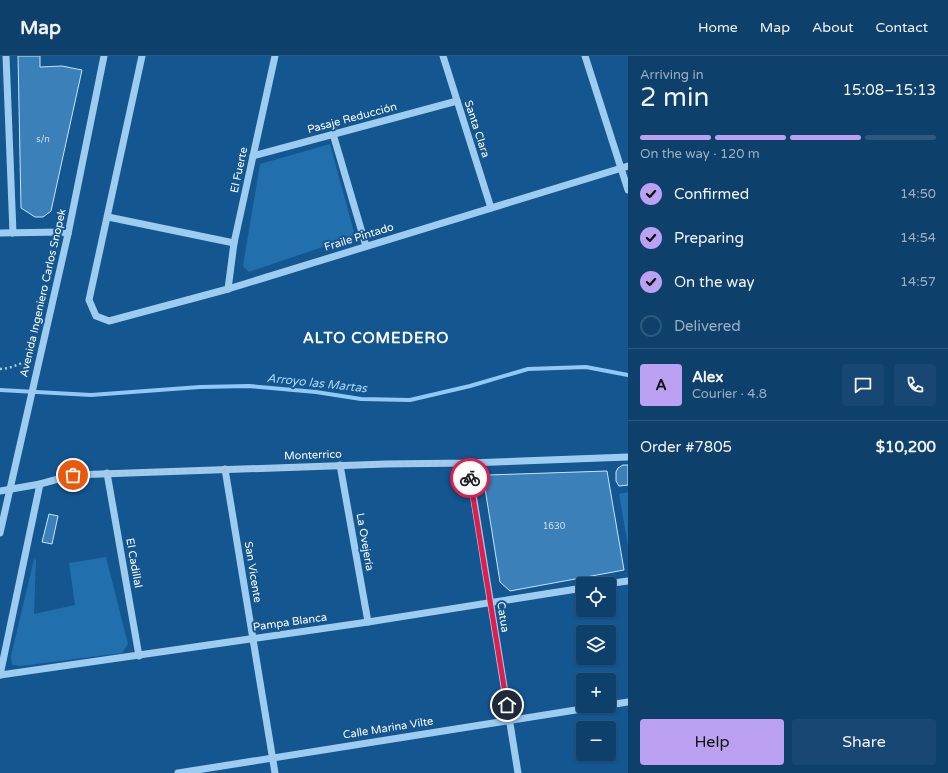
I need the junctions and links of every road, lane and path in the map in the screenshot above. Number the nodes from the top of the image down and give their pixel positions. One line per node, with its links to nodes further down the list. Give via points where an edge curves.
1 (6, 56): 15 (street)
2 (104, 56): 16 (street, Avenida Ingeniero Carlos Snopek)
3 (142, 56): 13 (street)
4 (275, 56): 9 (street, El Fuerte)
5 (443, 56): 7 (street, Santa Clara)
6 (585, 56): 10 (street)
7 (457, 101): 8 (street, Pasaje Reducción); 12 (street, Santa Clara)
8 (334, 134): 9 (street, Pasaje Reducción); 18 (street)
9 (253, 156): 17 (street, El Fuerte)
10 (625, 167): 11 (street); 12 (street, Fraile Pintado)
11 (628, 190)
12 (491, 208): 18 (street, Fraile Pintado)
13 (108, 217): 17 (street); 19 (street, Fraile Pintado, via 89,300 96,316 109,321)
14 (0, 233): 15 (street)
15 (13, 233): 16 (street)
16 (68, 234): 20 (street, Avenida Ingeniero Carlos Snopek)
17 (234, 243): 19 (street, El Fuerte)
18 (366, 246): 19 (street, Fraile Pintado)
19 (228, 289)
20 (42, 350): 21 (path, via 31,359); 28 (street, Avenida Ingeniero Carlos Snopek)
21 (0, 369)
22 (628, 457): 23 (street, Monterrico)
23 (468, 464): 24 (street, Monterrico); 34 (street, Catua)
24 (340, 466): 25 (street, Monterrico); 35 (street, La Ovejería)
25 (225, 469): 26 (street, Monterrico); 36 (street, San Vicente)
26 (107, 473): 27 (street, Monterrico, via 73,475); 37 (street, El Cadillal)
27 (40, 484): 28 (street, Monterrico); 38 (street)
28 (10, 489): 29 (street, Monterrico); 30 (street, Avenida Ingeniero Carlos Snopek)
29 (0, 491)
30 (0, 533)
31 (628, 580): 32 (street)
32 (616, 582)
33 (576, 589): 34 (street, Pampa Blanca)
34 (489, 603): 35 (street, Pampa Blanca); 42 (street, Catua)
35 (368, 622): 36 (street, Pampa Blanca)
36 (252, 639): 37 (street, Pampa Blanca); 43 (street, San Vicente)
37 (139, 656): 38 (street, Pampa Blanca)
38 (0, 675)
39 (628, 702): 40 (street)
40 (616, 704)
41 (576, 710): 42 (street, Calle Marina Vilte)
42 (509, 720): 43 (street, Calle Marina Vilte); 46 (street, Catua)
43 (272, 758): 44 (street, Calle Marina Vilte); 45 (street, San Vicente)
44 (178, 773)
45 (274, 773)
46 (518, 773)

